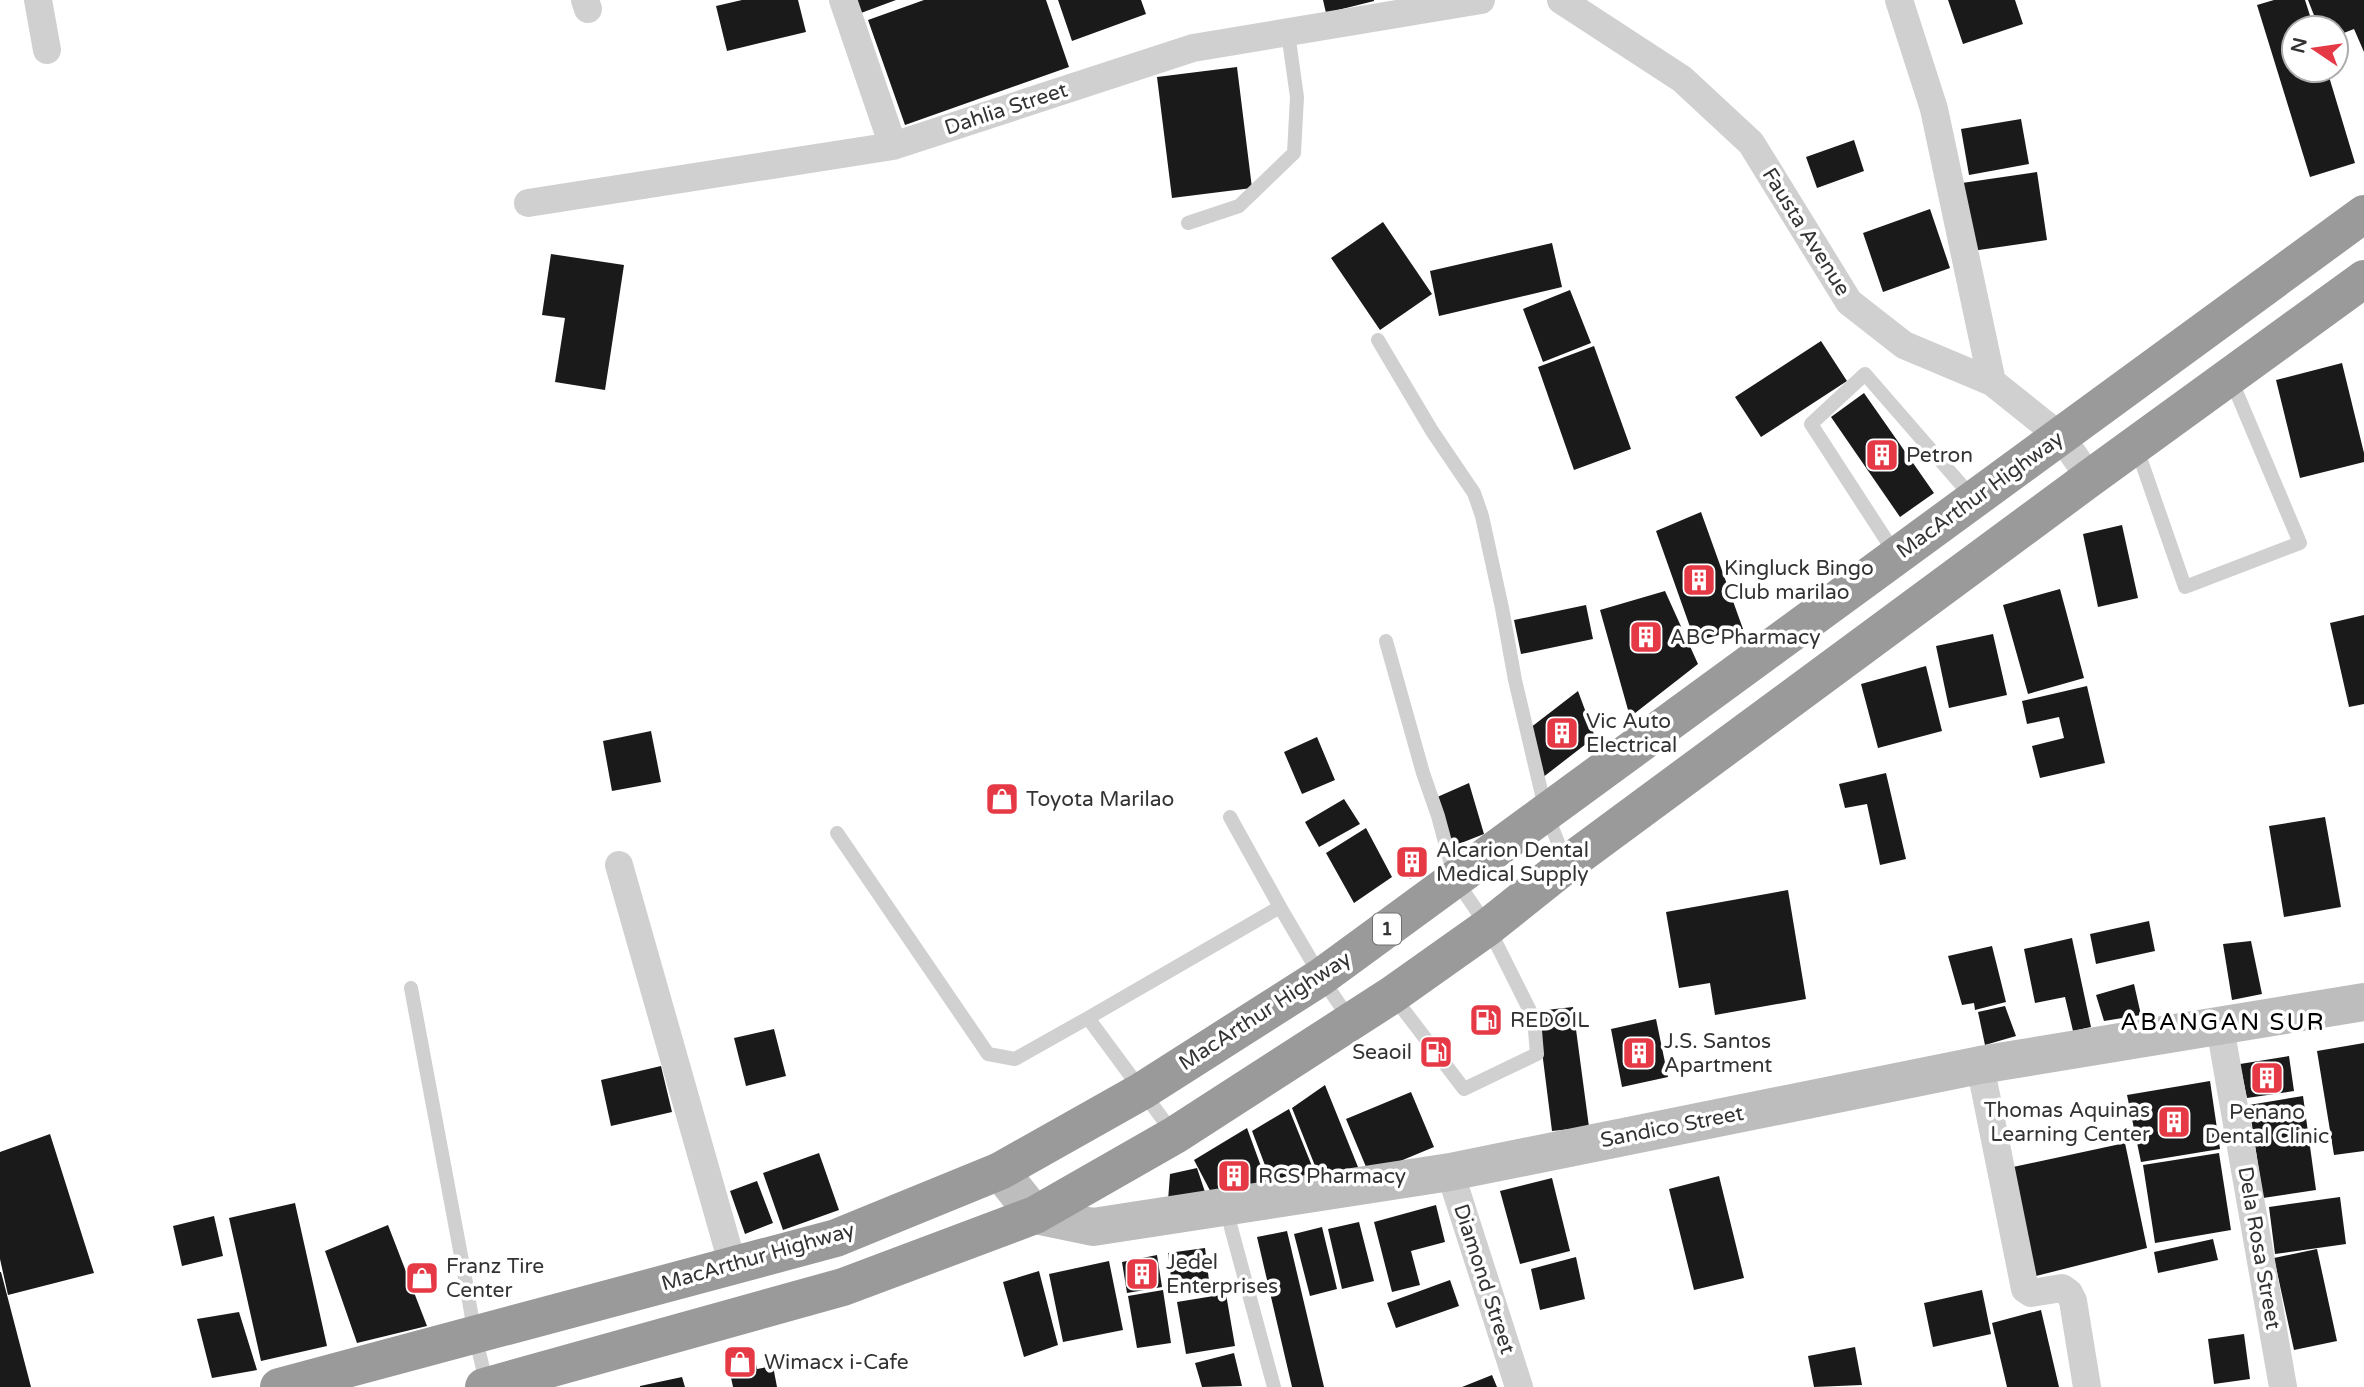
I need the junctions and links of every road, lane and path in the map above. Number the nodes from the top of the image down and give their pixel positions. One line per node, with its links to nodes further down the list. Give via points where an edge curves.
1 (38, 0): 7 (street)
2 (844, 0): 8 (street)
3 (1481, 0): 6 (street, Dahlia Street)
4 (1562, 0): 15 (street, Fausta Avenue, via 1682,79 1751,143 1849,302 1904,345)
5 (1899, 0): 15 (street, via 1934,109)
6 (1288, 33): 8 (street, Dahlia Street, via 1193,48); 11 (lane, via 1297,97 1294,153 1239,206)
7 (47, 50)
8 (893, 146): 9 (street, Dahlia Street)
9 (528, 203)
10 (2364, 214): 16 (highway, MacArthur Highway / 1)
11 (1188, 223)
12 (2364, 279): 14 (highway)
13 (1378, 340): 22 (lane, via 1474,494 1482,516)
14 (2230, 376): 17 (highway); 17 (lane, via 2300,543 2185,587)
15 (1992, 383): 16 (street, Fausta Avenue)
16 (2060, 437): 18 (street, Fausta Avenue); 19 (highway, MacArthur Highway / 1)
17 (2136, 445): 18 (highway)
18 (2090, 478): 25 (highway)
19 (1975, 500): 20 (highway, MacArthur Highway / 1); 20 (lane, via 1865,374 1811,424)
20 (1897, 556): 22 (highway, MacArthur Highway / 1)
21 (1386, 641): 27 (lane)
22 (1546, 812): 25 (lane); 27 (highway, MacArthur Highway / 1)
23 (1230, 817): 28 (lane)
24 (837, 833): 34 (lane, via 988,1054 1015,1059)
25 (1567, 864): 29 (highway)
26 (619, 865): 44 (street)
27 (1455, 879): 29 (lane); 30 (highway, MacArthur Highway / 1)
28 (1279, 906): 30 (lane); 34 (lane)
29 (1488, 927): 32 (highway); 32 (lane, via 1534,1018 1537,1054 1464,1089)
30 (1321, 977): 35 (lane); 38 (highway, MacArthur Highway / 1)
31 (411, 988): 45 (lane)
32 (1392, 995): 35 (highway)
33 (2364, 1002): 36 (main road, Sandico Street)
34 (1088, 1018): 38 (lane)
35 (1351, 1021): 39 (highway)
36 (2220, 1027): 37 (main road, Sandico Street); 51 (street, Dela Rosa Street)
37 (1980, 1065): 41 (main road, Sandico Street); 50 (street, via 2025,1289 2031,1293 2062,1288 2069,1293)
38 (1142, 1091): 39 (lane); 40 (highway, MacArthur Highway / 1)
39 (1175, 1135): 43 (highway)
40 (1000, 1171): 43 (main road); 44 (highway, MacArthur Highway / 1, via 836,1238)
41 (1450, 1172): 42 (main road, Sandico Street); 49 (street, Diamond Street)
42 (1226, 1208): 43 (main road, Sandico Street, via 1093,1227); 48 (lane)
43 (1035, 1215): 47 (highway, via 843,1287)
44 (733, 1266): 45 (highway, MacArthur Highway / 1)
45 (475, 1336): 46 (highway, MacArthur Highway / 1); 47 (lane)
46 (279, 1387)
47 (486, 1387)
48 (1274, 1387)
49 (1519, 1387)
50 (2087, 1387)
51 (2283, 1387)

